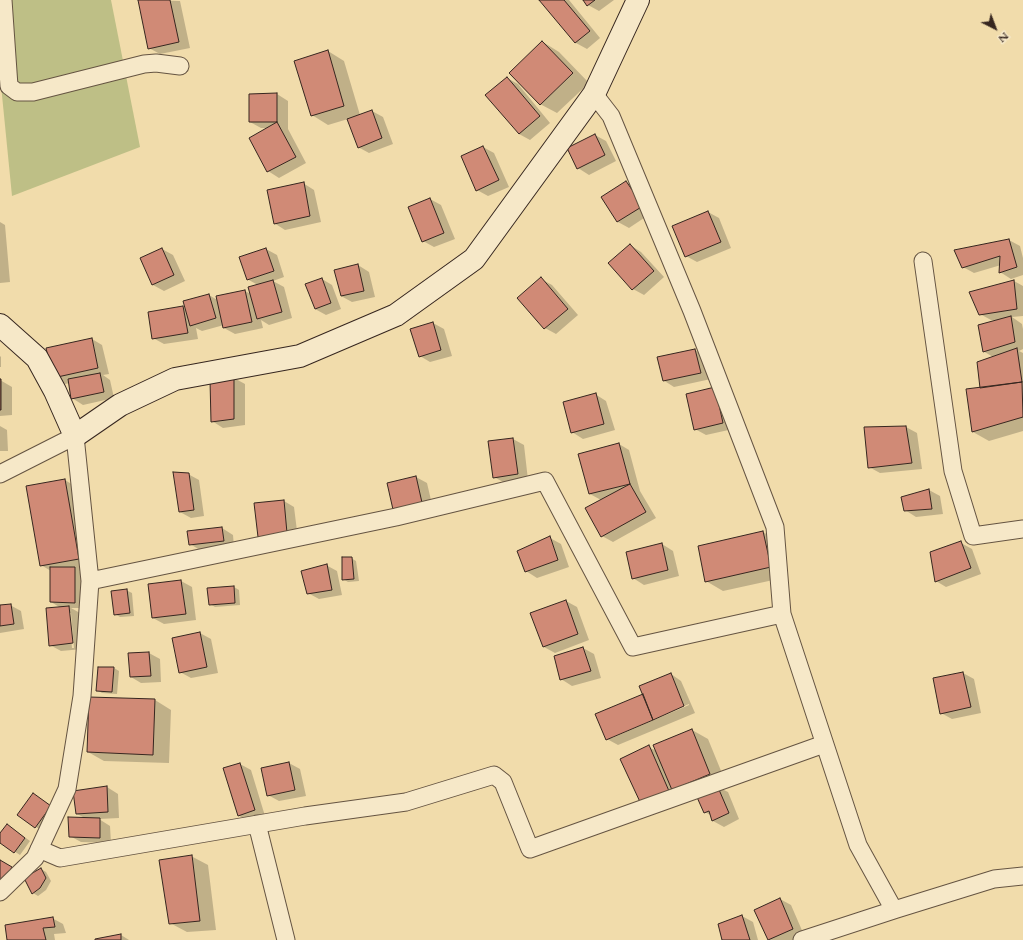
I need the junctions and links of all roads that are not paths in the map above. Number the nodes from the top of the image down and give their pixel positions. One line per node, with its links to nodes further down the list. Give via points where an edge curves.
1 (3, 0): 3 (street, via 9,86 17,92 33,92 144,64)
2 (638, 0): 4 (street)
3 (180, 66)
4 (594, 94): 7 (street, via 474,259 396,316 300,356 175,379 120,405); 11 (street, via 611,116 692,311 775,527)
5 (923, 261): 9 (street, via 953,471 973,536)
6 (0, 325): 7 (street, via 37,358)
7 (75, 436): 8 (street); 10 (street)
8 (0, 474)
9 (1023, 529)
10 (90, 581): 11 (street, via 373,522 545,481 634,647); 14 (street, via 82,696 67,789)
11 (782, 614): 12 (street)
12 (824, 744): 13 (street, via 530,849 502,782 494,776 406,802); 17 (street, via 858,845)
13 (257, 824): 14 (street, via 60,858); 18 (street)
14 (39, 849): 16 (street, via 35,858)
15 (1023, 876): 17 (street, via 994,879)
16 (0, 892)
17 (894, 910): 19 (street)
18 (286, 940)
19 (802, 940)

